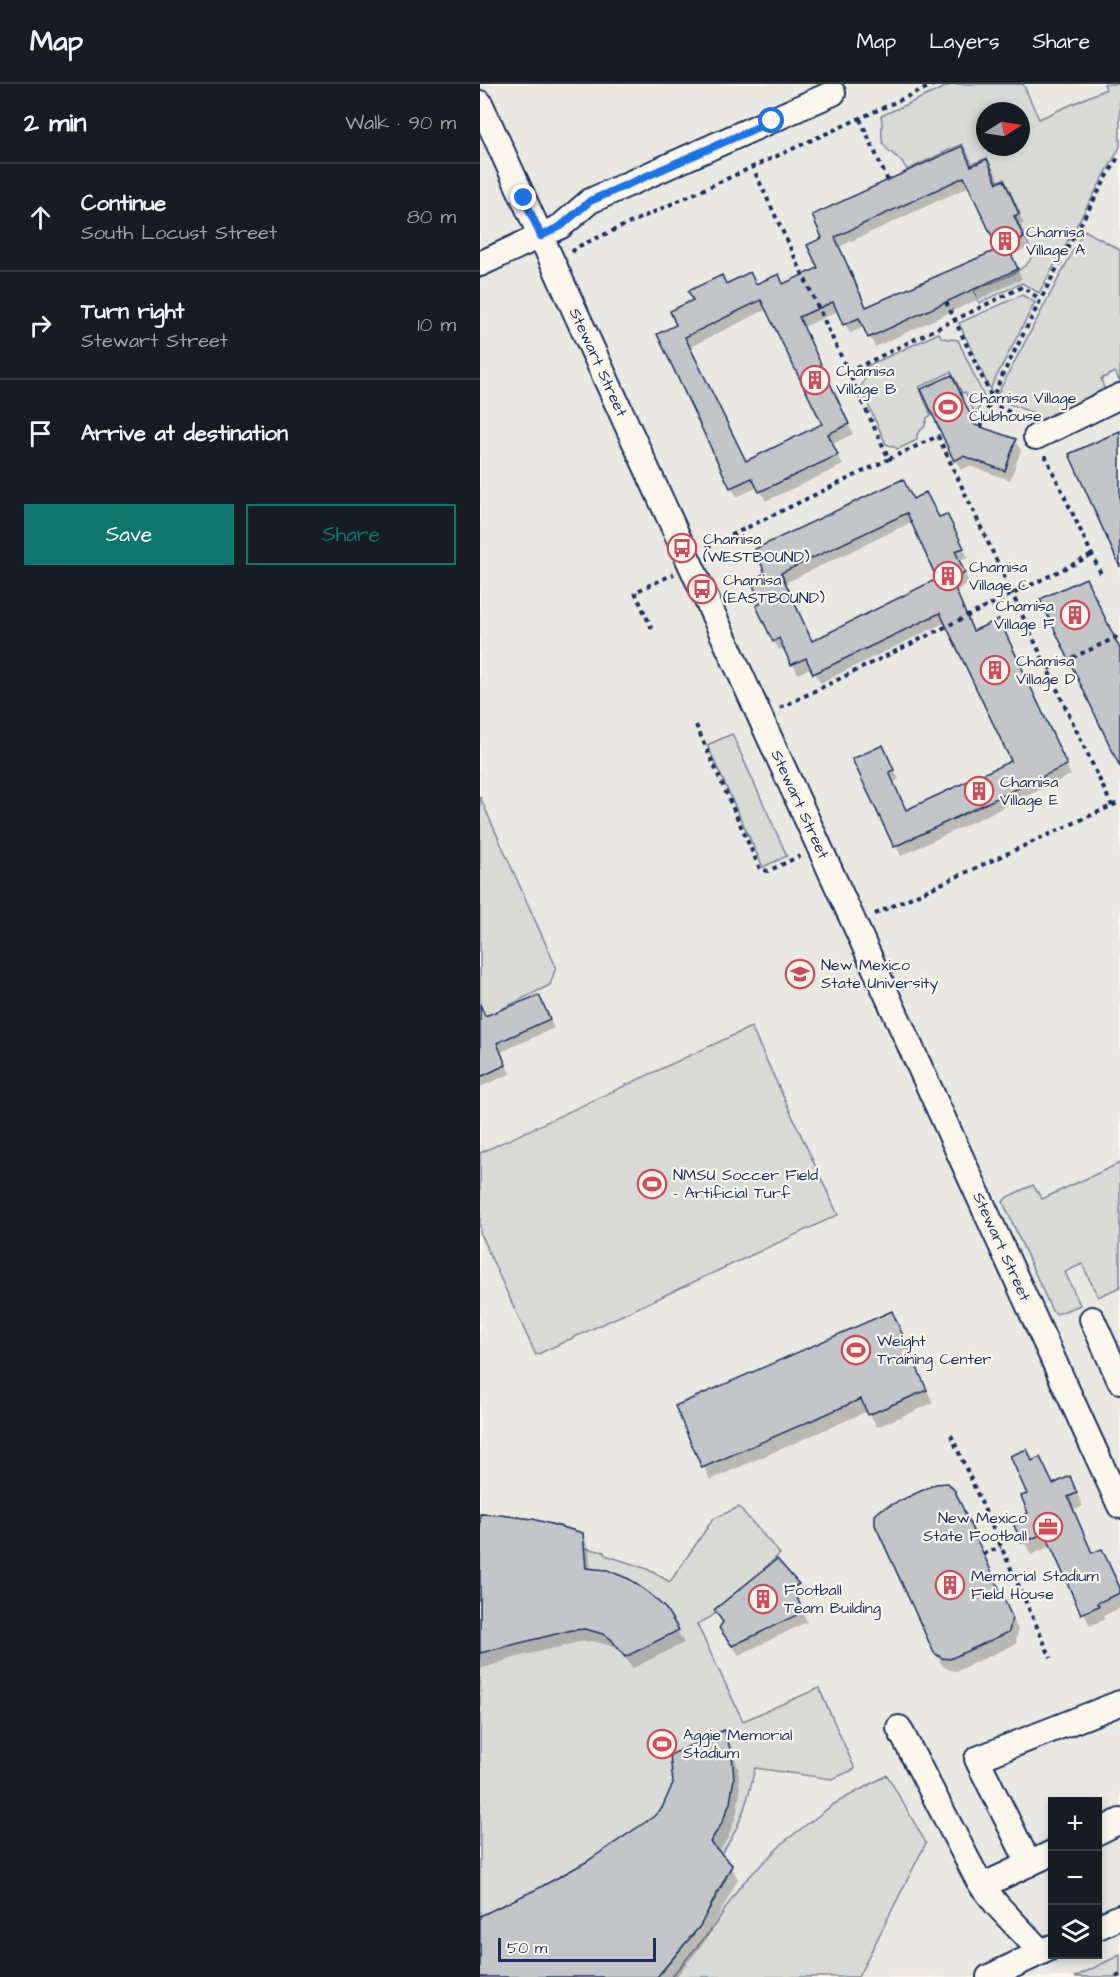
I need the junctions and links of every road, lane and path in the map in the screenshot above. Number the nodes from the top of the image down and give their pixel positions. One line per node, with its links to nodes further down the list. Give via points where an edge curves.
1 (935, 84): 4 (path)
2 (833, 93): 8 (street, via 590,201 561,226)
3 (480, 103): 8 (street, Stewart Street)
4 (860, 119): 6 (path); 7 (path)
5 (1120, 154): 11 (path)
6 (753, 168): 9 (path); 14 (path)
7 (888, 181)
8 (541, 236): 10 (street); 22 (street, Stewart Street)
9 (572, 252)
10 (480, 264)
11 (1040, 299): 13 (path, via 1022,287); 16 (path)
12 (946, 303): 13 (path)
13 (954, 320): 14 (path); 16 (path)
14 (848, 372): 19 (path)
15 (1120, 396): 18 (street)
16 (991, 398): 17 (path); 18 (path, via 996,406 1026,418)
17 (981, 427)
18 (1036, 437): 21 (path)
19 (889, 459): 20 (path); 24 (path, via 938,436)
20 (707, 547)
21 (1092, 555): 23 (path); 24 (path)
22 (692, 566): 25 (path, via 635,592); 37 (street, Stewart Street)
23 (1102, 576)
24 (1012, 594): 27 (path); 28 (path)
25 (652, 629)
26 (1120, 633): 27 (path)
27 (1048, 669): 31 (path)
28 (780, 708)
29 (696, 725): 32 (path, via 760,869 768,871 800,856)
30 (1120, 802): 31 (path)
31 (1112, 806): 33 (path)
32 (803, 863)
33 (875, 914)
34 (1092, 1319): 35 (street)
35 (1120, 1381)
36 (951, 1435): 38 (path)
37 (1120, 1506)
38 (1001, 1546): 39 (path); 40 (path)
39 (983, 1554)
40 (1051, 1658)
41 (1120, 1703): 46 (street, via 977,1759)
42 (898, 1728): 47 (street)
43 (1120, 1821): 44 (street)
44 (1102, 1830)
45 (1048, 1855): 46 (street)
46 (1029, 1864): 47 (street)
47 (982, 1886): 50 (street)
48 (1120, 1917): 49 (street)
49 (1102, 1925)
50 (1047, 1950): 52 (street)
51 (1120, 1975): 53 (path)
52 (989, 1977)
53 (1116, 1977)

